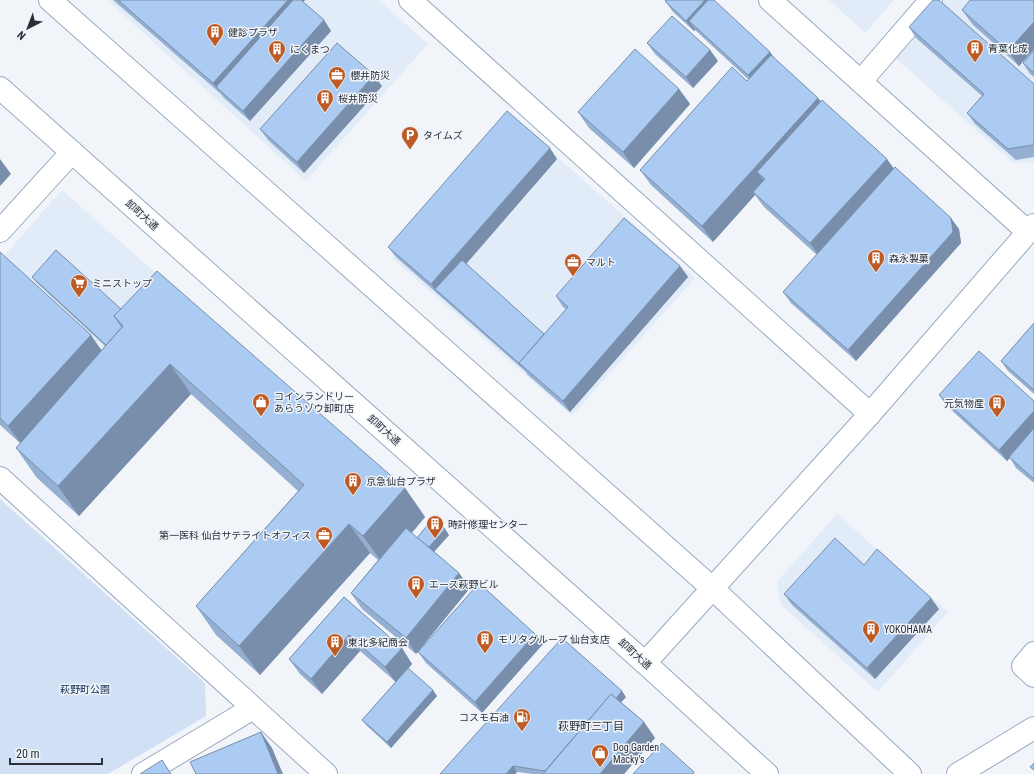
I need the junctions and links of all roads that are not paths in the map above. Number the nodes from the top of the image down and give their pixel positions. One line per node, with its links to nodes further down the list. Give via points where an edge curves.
1 (50, 0): 12 (street)
2 (410, 0): 10 (street)
3 (770, 0): 5 (street)
4 (931, 0): 5 (street)
5 (861, 81): 8 (street)
6 (0, 88): 7 (street, 卸町大通)
7 (72, 152): 9 (street); 14 (street, 卸町大通)
8 (1031, 228): 10 (street)
9 (0, 231)
10 (870, 414): 12 (street)
11 (0, 478): 16 (street)
12 (712, 588): 14 (street); 21 (street)
13 (1034, 653): 15 (street, via 1023,666)
14 (645, 663): 20 (street, 卸町大通)
15 (1034, 676)
16 (253, 708): 18 (street); 19 (street)
17 (1034, 728): 22 (street)
18 (143, 774)
19 (326, 774)
20 (767, 774)
21 (910, 774)
22 (958, 774)

